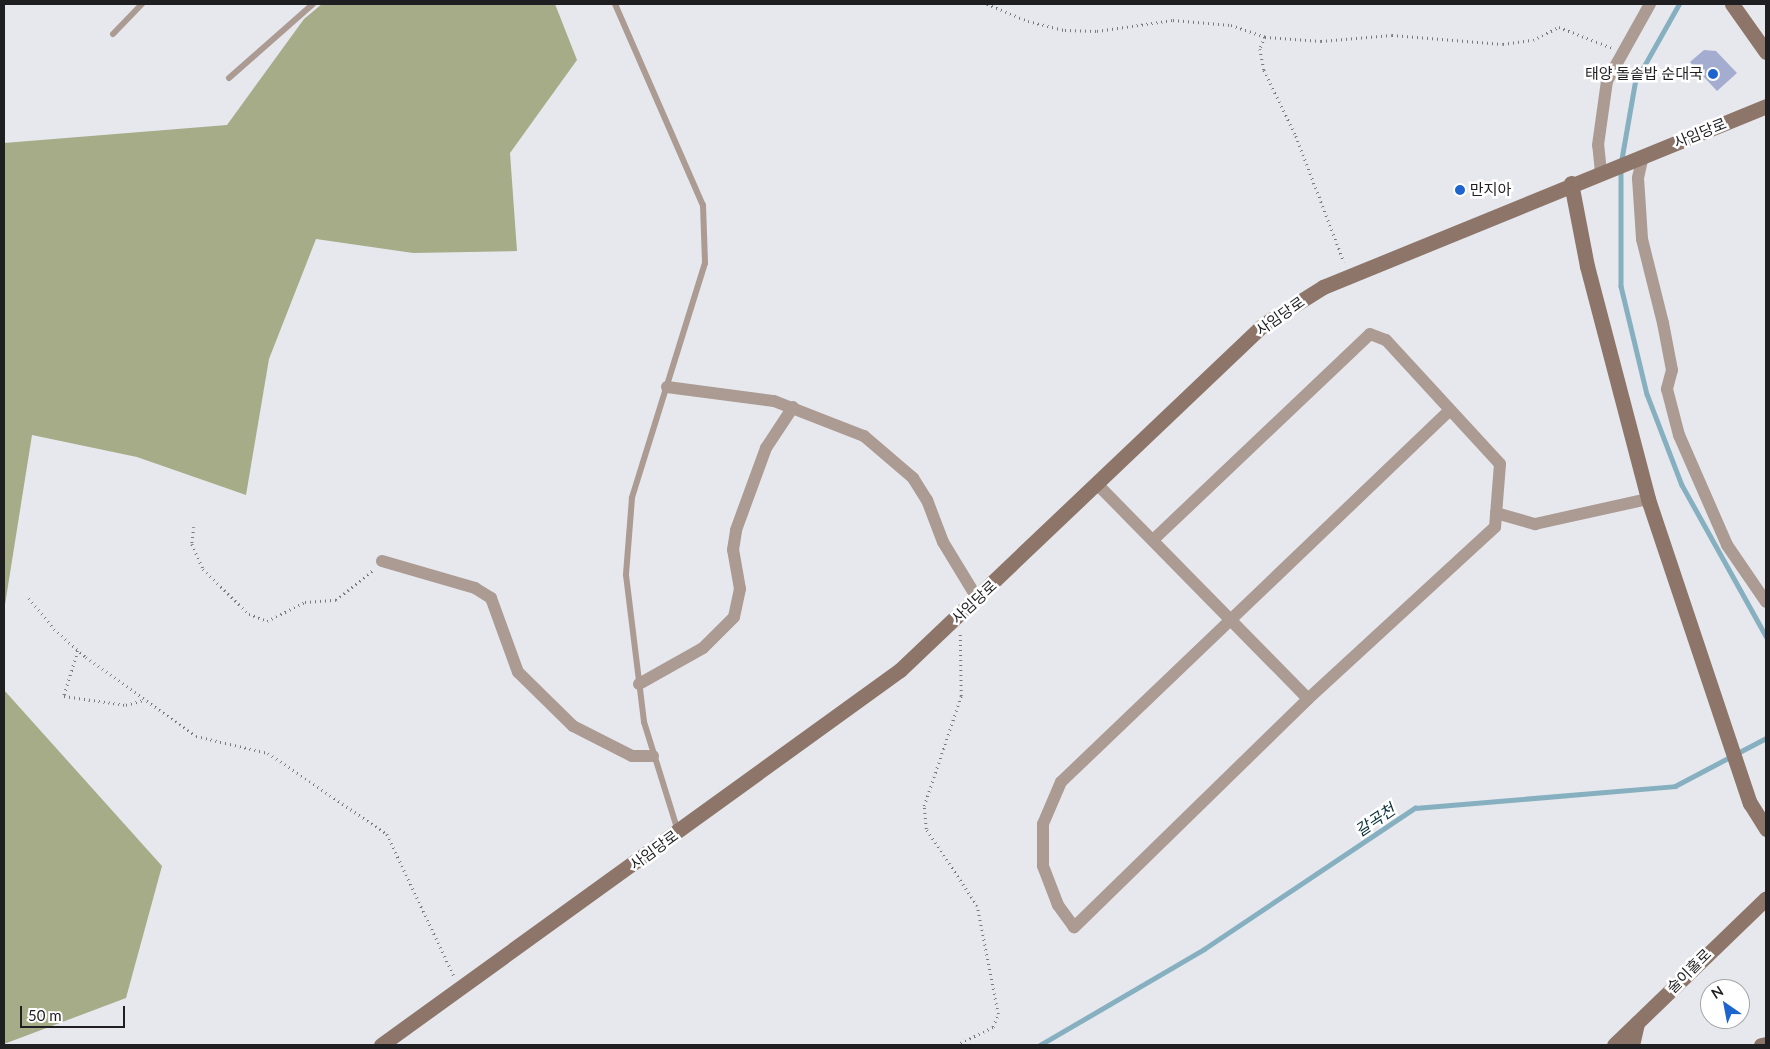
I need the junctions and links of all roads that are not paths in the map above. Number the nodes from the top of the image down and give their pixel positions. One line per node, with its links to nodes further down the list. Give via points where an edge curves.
1 (142, 4): 6 (lane)
2 (313, 4): 8 (lane)
3 (615, 4): 13 (lane, via 702,205 705,263)
4 (1650, 4): 11 (street, via 1620,52 1607,81 1598,146)
5 (1732, 4): 7 (main road)
6 (113, 34)
7 (1766, 52)
8 (229, 78)
9 (1766, 106): 10 (main road, 사임당로)
10 (1638, 158): 11 (main road, 사임당로); 22 (street, via 1642,239 1670,360 1667,390 1679,435 1727,545)
11 (1601, 172): 12 (main road, 사임당로)
12 (1571, 183): 16 (main road, 사임당로, via 1349,276 1264,324); 17 (main road)
13 (666, 387): 14 (street); 24 (lane, via 632,498 626,575)
14 (793, 407): 21 (street, via 864,436 913,478 927,500 943,542); 24 (street, via 766,448 736,530 733,550 740,589 734,617 704,648)
15 (1450, 410): 18 (street, via 1500,464); 19 (street, via 1386,340 1370,334); 23 (street)
16 (1097, 484): 19 (street); 21 (main road, 사임당로)
17 (1648, 499): 18 (street, via 1535,524); 27 (main road, via 1750,803)
18 (1496, 513): 25 (street, via 1495,527)
19 (1153, 540): 23 (street)
20 (382, 561): 26 (street, via 475,588 491,598 518,672 573,726 632,756)
21 (978, 598): 28 (main road, 사임당로, via 900,670)
22 (1766, 602)
23 (1229, 618): 25 (street); 25 (street, via 1060,782 1043,824 1043,866 1058,905 1074,927)
24 (639, 684): 26 (lane)
25 (1308, 699)
26 (654, 756): 28 (lane)
27 (1766, 828)
28 (678, 832): 32 (main road, 사임당로)
29 (1766, 898): 30 (main road, 술이홀로)
30 (1637, 1023): 33 (main road, 술이홀로); 34 (main road)
31 (1766, 1044): 35 (main road)
32 (381, 1045)
33 (1614, 1045)
34 (1632, 1045)
35 (1762, 1045)

